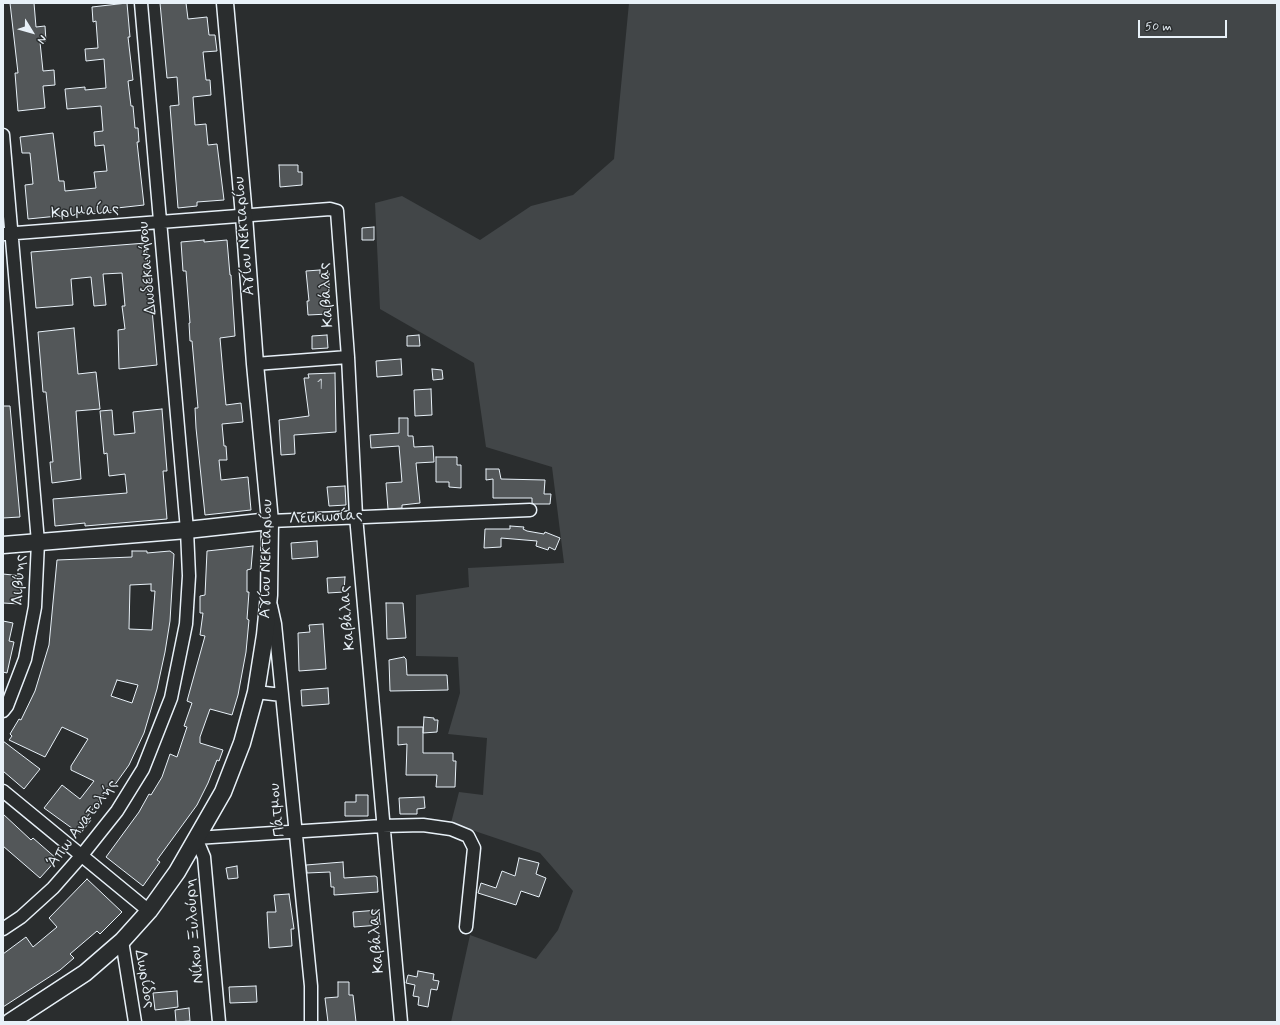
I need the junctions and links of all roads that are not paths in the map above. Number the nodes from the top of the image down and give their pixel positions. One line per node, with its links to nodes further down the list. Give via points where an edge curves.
1 (141, 3): 6 (street, Δωδεκανήσου)
2 (225, 3): 5 (street, Αγίου Νεκταρίου)
3 (3, 136): 7 (street, Λιβύης)
4 (337, 211): 5 (street, Κριμαίας); 8 (street, Καβάλας)
5 (244, 216): 6 (street, Κριμαίας); 9 (street, Αγίου Νεκταρίου)
6 (160, 222): 7 (street, Κριμαίας); 13 (street, Δωδεκανήσου)
7 (7, 234): 14 (street, Λιβύης)
8 (348, 357): 9 (street); 11 (street, Καβάλας)
9 (255, 364): 12 (street, Αγίου Νεκταρίου)
10 (530, 510): 11 (street, Λευκωσίας)
11 (356, 516): 12 (street, Λευκωσίας); 21 (street, Καβάλας)
12 (270, 521): 13 (street, Λευκωσίας); 16 (street, Αγίου Νεκταρίου)
13 (187, 530): 14 (street, Λευκωσίας); 24 (street, Άπω Ανατολής, via 186,624 171,698 143,769 117,810)
14 (38, 542): 15 (street, Λευκωσίας); 19 (street, Λιβύης, via 35,607 25,659)
15 (3, 545)
16 (269, 595): 17 (street, Αγίου Νεκταρίου); 18 (street, Πάτμου, via 275,624)
17 (256, 692): 18 (street); 23 (street, Αγίου Νεκταρίου, via 242,743 223,792)
18 (282, 696): 22 (street, Πάτμου)
19 (3, 711)
20 (3, 792): 24 (street)
21 (382, 826): 22 (street); 26 (street, via 423,825 450,829 468,836 474,848); 33 (street, Καβάλας)
22 (296, 830): 23 (street); 32 (street, Πάτμου, via 311,986)
23 (196, 838): 25 (street, Αγίου Νεκταρίου, via 177,872); 31 (street, Νίκου Ξυλούρη, via 204,858)
24 (82, 855): 25 (street); 27 (street, Άπω Ανατολής, via 53,888 21,917)
25 (149, 911): 28 (street, Αγίου Νεκταρίου)
26 (466, 927)
27 (3, 929)
28 (122, 941): 29 (street, Αγίου Νεκταρίου, via 85,973); 30 (street, Δωρίδος)
29 (10, 1022)
30 (135, 1022)
31 (219, 1022)
32 (311, 1022)
33 (401, 1022)

